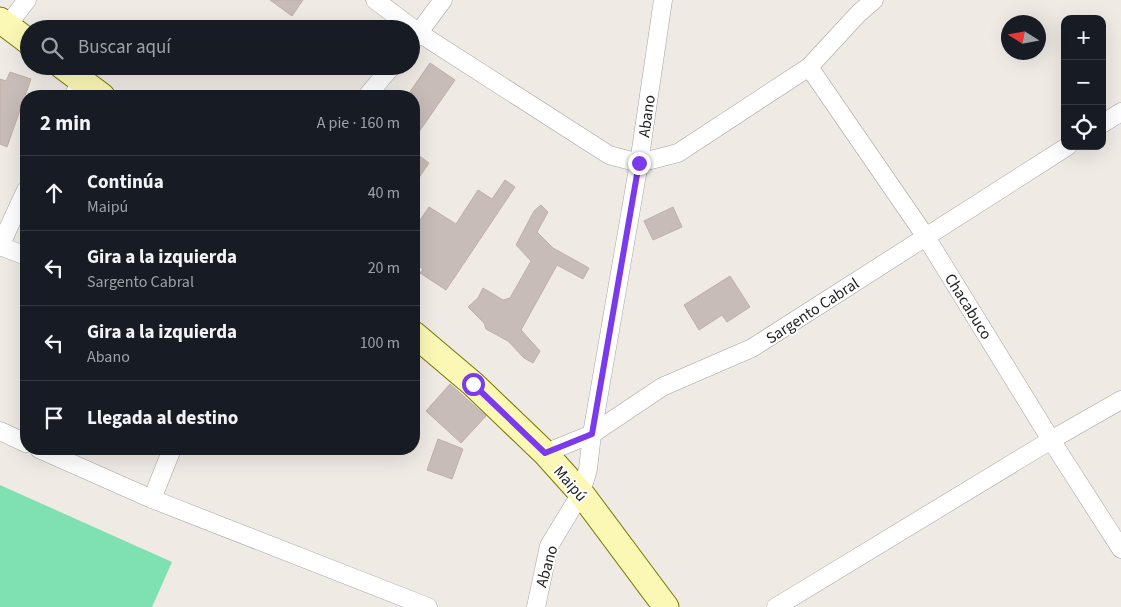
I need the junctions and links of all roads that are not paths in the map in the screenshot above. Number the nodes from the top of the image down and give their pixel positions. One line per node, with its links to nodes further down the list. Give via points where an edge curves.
1 (27, 0): 7 (street)
2 (375, 0): 6 (street)
3 (443, 0): 8 (street)
4 (663, 0): 19 (street, Abano)
5 (874, 0): 11 (street)
6 (396, 20)
7 (4, 23): 9 (main road)
8 (420, 31)
9 (20, 35)
10 (420, 41): 19 (street, via 609,155)
11 (809, 68): 19 (street, via 678,153); 21 (street, Chacabuco)
12 (68, 75): 14 (main road)
13 (385, 75): 15 (street)
14 (77, 89)
15 (373, 90)
16 (1121, 112): 17 (street)
17 (1106, 121)
18 (1062, 150): 21 (street, Sargento Cabral)
19 (639, 163): 27 (street, Abano)
20 (20, 203): 22 (street)
21 (926, 237): 27 (street, Sargento Cabral, via 752,348 662,387); 29 (street, Chacabuco)
22 (0, 246): 23 (street)
23 (20, 254)
24 (420, 339): 30 (main road, Maipú, via 473,384)
25 (1121, 400): 29 (street)
26 (0, 431): 28 (street)
27 (592, 434): 30 (street, Sargento Cabral); 33 (street, Abano, via 588,470)
28 (20, 440)
29 (1051, 440): 35 (street, Chacabuco); 39 (street)
30 (545, 453): 33 (main road, Maipú)
31 (53, 455): 34 (street)
32 (170, 455): 34 (street)
33 (581, 493): 37 (street, Abano, via 550,546); 38 (main road, Maipú)
34 (152, 499): 36 (street)
35 (1121, 549)
36 (428, 607)
37 (536, 607)
38 (666, 607)
39 (776, 607)

